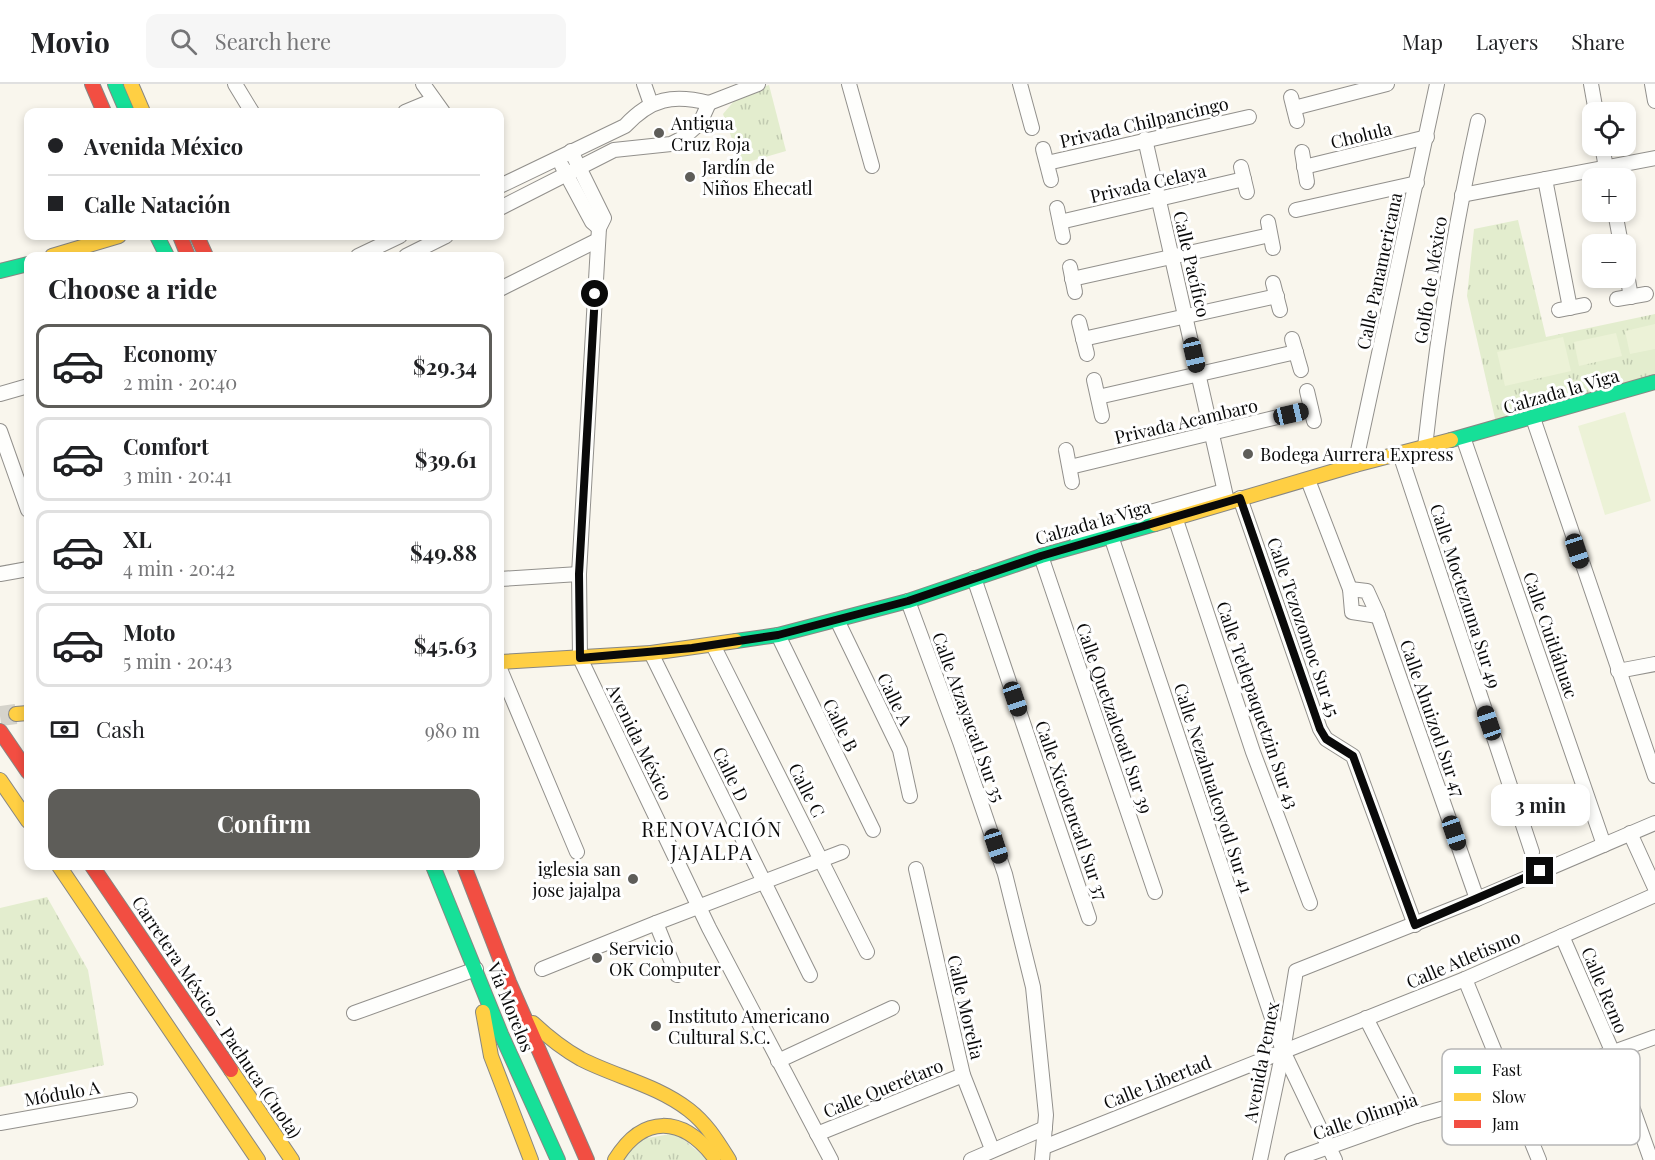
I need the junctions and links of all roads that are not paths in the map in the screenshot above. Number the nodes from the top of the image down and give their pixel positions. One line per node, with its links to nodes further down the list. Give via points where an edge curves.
1 (92, 84): 19 (main road)
2 (115, 84): 20 (main road)
3 (131, 84): 21 (main road)
4 (236, 84): 22 (street)
5 (423, 84): 14 (street)
6 (644, 84): 18 (street)
7 (758, 84): 17 (street)
8 (849, 84): 39 (street)
9 (1020, 84): 29 (street)
10 (1388, 84): 25 (street)
11 (1437, 84): 30 (street, Calle Panamericana)
12 (1591, 84): 16 (street)
13 (1652, 84): 15 (street)
14 (434, 100): 23 (street); 24 (street)
15 (1655, 101)
16 (1594, 102)
17 (709, 103): 18 (street, via 687,97); 32 (street, via 700,123 682,138 671,144)
18 (651, 104): 28 (street)
19 (102, 108)
20 (125, 108)
21 (141, 108)
22 (250, 108)
23 (415, 108)
24 (440, 108)
25 (1294, 109)
26 (1250, 117): 31 (street, Privada Chilpancingo)
27 (1478, 121): 51 (street, Golfo de México)
28 (625, 126): 32 (street); 34 (street)
29 (1032, 128)
30 (1427, 137): 41 (street, Cholula); 49 (street, Calle Panamericana)
31 (1145, 140): 38 (street, Privada Chilpancingo); 52 (street, Calle Pacífico)
32 (634, 147): 40 (street, via 614,150)
33 (1043, 149): 38 (street, Privada Chilpancingo)
34 (571, 151): 36 (street); 40 (street, Avenida México)
35 (1302, 152): 41 (street)
36 (558, 157): 43 (street); 50 (street)
37 (1655, 158): 42 (street)
38 (1047, 163): 47 (street, Privada Chilpancingo)
39 (872, 166)
40 (580, 167): 43 (street); 55 (street, Avenida México, via 604,218)
41 (1304, 167): 48 (street)
42 (1623, 168)
43 (566, 173): 53 (street); 55 (street)
44 (1582, 175): 46 (street)
45 (1244, 179): 52 (street, Privada Celaya)
46 (1545, 179): 51 (street); 71 (street)
47 (1051, 180)
48 (1307, 182)
49 (1417, 183): 54 (street); 93 (street, Calle Panamericana)
50 (504, 184)
51 (1462, 195): 90 (street, Golfo de México, via 1434,362)
52 (1158, 198): 57 (street, Privada Celaya, via 1058,215); 64 (street, Calle Pacífico)
53 (504, 206)
54 (1296, 210)
55 (599, 234): 68 (street); 105 (street, Avenida México)
56 (1270, 235): 64 (street)
57 (1063, 237)
58 (106, 240): 61 (main road)
59 (392, 240): 62 (street)
60 (423, 241): 63 (street)
61 (65, 252)
62 (366, 252)
63 (411, 252)
64 (1172, 257): 67 (street); 73 (street, Calle Pacífico)
65 (24, 266): 66 (main road)
66 (0, 271)
67 (1072, 279)
68 (504, 287)
69 (1625, 288): 70 (street, via 1624,298)
70 (1646, 294)
71 (1571, 308)
72 (1280, 310): 73 (street, via 1275,290)
73 (1185, 315): 75 (street); 78 (street, Calle Pacífico)
74 (1079, 322): 75 (street)
75 (1083, 339): 76 (street)
76 (1087, 354)
77 (1301, 370): 78 (street, via 1294,346)
78 (1198, 375): 84 (street); 88 (street, Calle Pacífico)
79 (1094, 380): 84 (street)
80 (1655, 382): 86 (main road, Calzada la Viga)
81 (24, 387): 83 (street)
82 (1307, 391): 88 (street, Privada Acambaro, via 1313,415)
83 (0, 394)
84 (1098, 398): 85 (street)
85 (1102, 416)
86 (1533, 418): 89 (main road, Calzada la Viga); 118 (street)
87 (0, 430): 98 (street)
88 (1211, 433): 94 (street, Privada Acambaro); 97 (street, Calle Pacífico)
89 (1463, 437): 90 (main road, Calzada la Viga); 129 (street, Calle Cuitláhuac)
90 (1425, 447): 92 (main road, Calzada la Viga)
91 (1066, 450): 94 (street)
92 (1400, 454): 93 (main road, Calzada la Viga); 132 (street, Calle Moctezuma Sur 49)
93 (1355, 465): 95 (main road, Calzada la Viga)
94 (1070, 467): 96 (street)
95 (1308, 480): 97 (main road, Calzada la Viga); 108 (street)
96 (1072, 482)
97 (1231, 497): 99 (main road, Calzada la Viga); 101 (street, via 1077,533); 148 (street, Calle Tezozomoc Sur 45, via 1320,729 1326,739 1353,756)
98 (24, 499)
99 (1175, 517): 100 (main road, Calzada la Viga); 144 (street, Calle Tetlepaquetzin Sur 43, via 1253,752)
100 (1111, 536): 101 (main road, Calzada la Viga); 165 (street, Calle Nezahualcoyotl Sur 41)
101 (1078, 545): 102 (main road, Calzada la Viga)
102 (1041, 556): 106 (main road, Calzada la Viga); 141 (street, Calle Quetzalcoatl Sur 39)
103 (24, 570): 104 (street)
104 (0, 574)
105 (579, 574): 107 (street); 115 (street, Avenida México)
106 (974, 578): 109 (main road, Calzada la Viga); 146 (street, Calle Xicotencatl Sur 37)
107 (504, 579)
108 (1350, 589): 110 (street, Calle Ahuizotl Sur 47, via 1367,591); 110 (street, via 1352,612)
109 (908, 601): 111 (main road, Calzada la Viga); 172 (street, Calle Atzayacatl Sur 35, via 1005,874 1033,987)
110 (1378, 616): 143 (street, Calle Ahuizotl Sur 47)
111 (837, 620): 112 (main road, Calzada la Viga); 124 (street, Calle A, via 900,750)
112 (778, 635): 113 (main road, Calzada la Viga); 127 (street, Calle B)
113 (713, 645): 114 (main road, Calzada la Viga); 133 (street, Calle C)
114 (651, 652): 115 (main road, Calzada la Viga); 139 (street, Calle D)
115 (580, 658): 116 (main road, Calzada la Viga); 145 (street, Avenida México)
116 (504, 662)
117 (1655, 664): 118 (street)
118 (1618, 671): 122 (street)
119 (504, 678): 130 (street)
120 (0, 731): 121 (main road)
121 (24, 766)
122 (1655, 776)
123 (0, 780): 125 (main road)
124 (910, 796)
125 (24, 815)
126 (1655, 823): 128 (street)
127 (873, 830)
128 (1630, 833): 129 (street); 140 (street)
129 (1604, 844): 143 (street)
130 (578, 852)
131 (842, 852): 133 (street)
132 (1532, 852)
133 (822, 860): 139 (street); 150 (street, Calle C)
134 (916, 869): 167 (street, Calle Morelia)
135 (62, 870): 180 (main road)
136 (95, 870): 181 (main road, Carretera México - Pachuca (Cuota))
137 (435, 870): 151 (main road, Vía Morelos)
138 (466, 870): 158 (main road, Vía Morelos)
139 (764, 882): 145 (street); 154 (street, Calle D)
140 (1655, 888)
141 (1155, 892)
142 (1655, 895): 149 (street, Calle Atletismo)
143 (1477, 899): 148 (street)
144 (1310, 903)
145 (699, 906): 147 (street); 166 (street, Avenida México)
146 (1089, 918)
147 (656, 923): 152 (street); 153 (street)
148 (1415, 925): 165 (street, Avenida Pemex, via 1296,971)
149 (1562, 936): 155 (street, Calle Atletismo); 163 (street, Calle Remo)
150 (867, 952)
151 (476, 969): 156 (main road, Vía Morelos); 159 (street)
152 (542, 969)
153 (676, 975)
154 (810, 975)
155 (1465, 978): 160 (street, Calle Atletismo); 162 (street)
156 (483, 987): 182 (main road, via 488,1043); 183 (main road, Vía Morelos)
157 (892, 1008): 166 (street)
158 (521, 1009): 184 (main road, Vía Morelos); 187 (main road, via 559,1047 676,1101 713,1133)
159 (354, 1014)
160 (1366, 1018): 165 (street, Calle Atletismo); 170 (street)
161 (1655, 1037): 164 (street, Calle Olimpia)
162 (1493, 1049)
163 (1611, 1049)
164 (1624, 1049)
165 (1284, 1051): 177 (street, Calle Libertad); 178 (street, Calle Nezahualcoyotl Sur 41); 190 (street, Avenida Pemex)
166 (778, 1061): 174 (street, Avenida México)
167 (963, 1075): 174 (street, Calle Querétaro); 176 (street, Calle Morelia)
168 (130, 1100): 171 (street, Módulo A)
169 (1442, 1109): 170 (street, Calle Olimpia)
170 (1416, 1116): 178 (street, Calle Olimpia)
171 (0, 1123)
172 (1045, 1128): 176 (street); 177 (street, Calle Atzayacatl Sur 35)
173 (1640, 1129): 192 (street, Calle Remo)
174 (817, 1134): 188 (street, Avenida México)
175 (1533, 1145): 191 (street)
176 (992, 1149): 189 (street)
177 (1043, 1153)
178 (1333, 1154): 179 (street, Calle Olimpia)
179 (1296, 1159)
180 (258, 1160)
181 (292, 1160)
182 (531, 1160)
183 (558, 1160)
184 (587, 1160)
185 (615, 1160): 186 (main road, via 632,1137 648,1128 666,1126 697,1137)
186 (716, 1160)
187 (729, 1160)
188 (831, 1160)
189 (971, 1160)
190 (1260, 1160)
191 (1539, 1160)
192 (1651, 1160)

